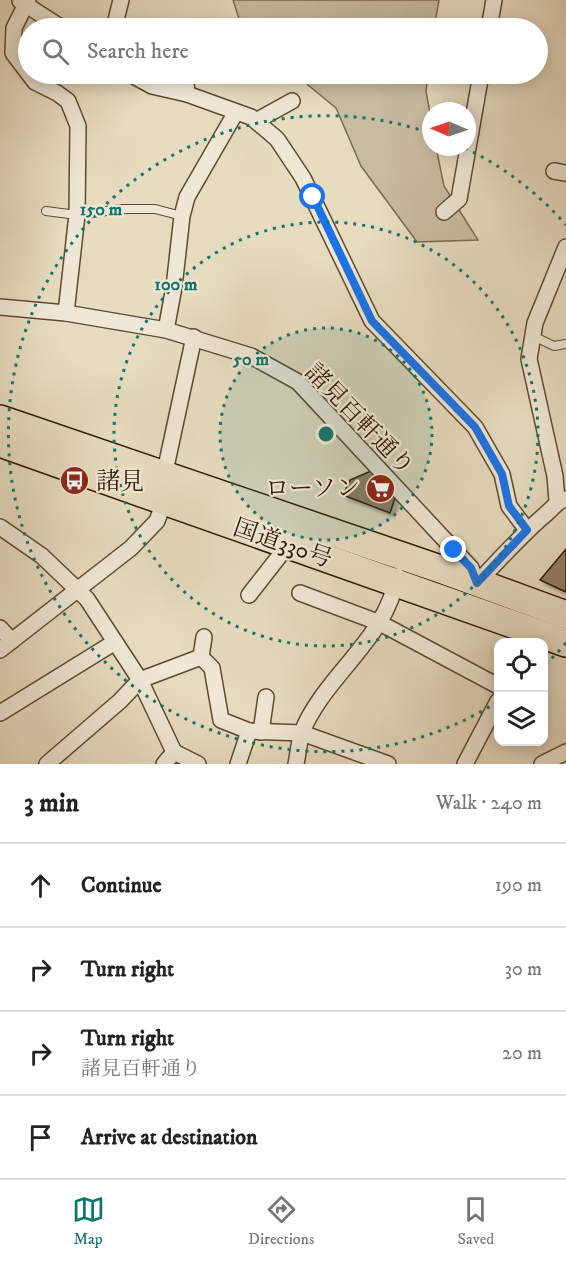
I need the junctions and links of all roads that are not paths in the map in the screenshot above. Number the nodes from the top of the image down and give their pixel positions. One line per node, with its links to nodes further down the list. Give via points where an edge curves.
1 (121, 0): 5 (street)
2 (494, 0): 6 (street)
3 (24, 2): 4 (street); 7 (street, via 14,28 14,53)
4 (47, 18)
5 (116, 18)
6 (491, 18)
7 (18, 59)
8 (39, 84): 18 (street, via 68,101 78,126)
9 (148, 84): 12 (street)
10 (186, 84): 12 (street)
11 (479, 84): 17 (street, via 459,198)
12 (187, 94): 14 (street)
13 (292, 101): 15 (street)
14 (236, 112): 15 (street); 19 (street, via 187,198)
15 (256, 121): 32 (street, via 277,139 303,178 372,321 475,427 502,474 509,506)
16 (46, 212): 18 (lane)
17 (444, 212)
18 (77, 215): 19 (lane, via 155,209); 22 (street)
19 (182, 216): 23 (street)
20 (566, 247): 24 (street)
21 (0, 307): 22 (street, 諸見百軒通り)
22 (66, 313): 23 (street, 諸見百軒通り)
23 (166, 330): 25 (street, 諸見百軒通り)
24 (533, 336): 26 (lane, via 554,346); 30 (street, via 529,359)
25 (194, 337): 29 (street); 35 (street, 諸見百軒通り, via 251,356 298,382 471,568)
26 (566, 344)
27 (0, 419): 29 (highway, 国道330号)
28 (0, 443): 29 (highway, 国道330号)
29 (164, 489): 33 (highway, 国道330号); 34 (highway, 国道330号); 37 (street, via 157,521)
30 (561, 500): 32 (street)
31 (0, 527): 37 (street, via 42,556)
32 (527, 530): 35 (street)
33 (288, 545): 36 (highway, 国道330号); 39 (street)
34 (401, 556): 35 (highway, 国道330号); 36 (street)
35 (477, 583): 40 (street); 41 (highway, 国道330号)
36 (396, 584): 40 (highway, 国道330号); 42 (street)
37 (78, 591): 46 (street); 47 (street)
38 (300, 593): 42 (street)
39 (249, 594)
40 (468, 609): 45 (highway, 国道330号)
41 (566, 615)
42 (380, 623): 50 (street); 55 (street, via 320,701)
43 (0, 628): 47 (street)
44 (204, 637): 48 (street)
45 (551, 641)
46 (115, 642): 49 (street); 53 (street)
47 (6, 646)
48 (201, 657): 49 (street); 54 (street, via 212,668 221,720)
49 (140, 680): 57 (street); 58 (street)
50 (494, 684)
51 (266, 697): 54 (street)
52 (494, 709): 63 (street)
53 (0, 713)
54 (255, 731): 55 (street); 60 (street)
55 (302, 733): 61 (street); 62 (street)
56 (566, 752): 64 (street)
57 (169, 758): 59 (street)
58 (47, 764)
59 (198, 764)
60 (238, 764)
61 (296, 764)
62 (388, 764)
63 (465, 764)
64 (542, 764)

